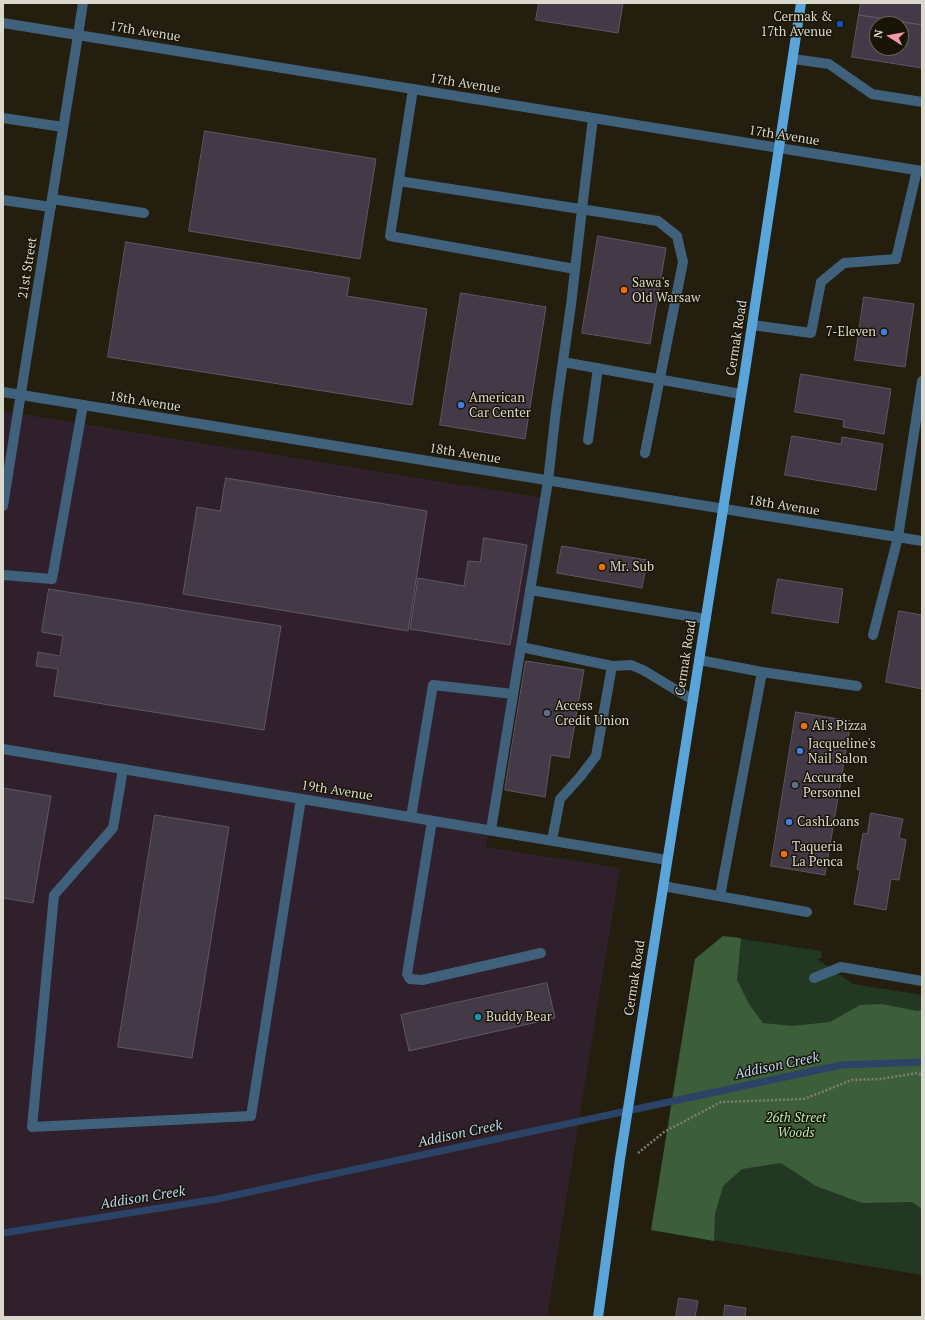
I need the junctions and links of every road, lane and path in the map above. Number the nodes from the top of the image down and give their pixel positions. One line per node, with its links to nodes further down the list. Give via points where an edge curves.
1 (83, 3): 4 (street, 21st Street)
2 (801, 3): 5 (main road, Cermak Road)
3 (3, 23): 4 (street, 17th Avenue)
4 (78, 35): 6 (street, 17th Avenue); 10 (street, 21st Street)
5 (793, 59): 7 (street, via 829,64 872,94); 11 (main road, Cermak Road)
6 (412, 89): 9 (street, 17th Avenue); 13 (street)
7 (922, 102)
8 (3, 118): 10 (street)
9 (593, 118): 11 (street, 17th Avenue); 16 (street)
10 (63, 127): 15 (street, 21st Street)
11 (779, 148): 12 (street, 17th Avenue); 19 (main road, Cermak Road)
12 (920, 170): 19 (street, via 896,259 844,263 821,282 811,333)
13 (399, 181): 16 (street); 18 (street, via 390,236)
14 (3, 200): 15 (street)
15 (51, 203): 17 (street); 26 (street, 21st Street)
16 (582, 209): 18 (street); 22 (street, via 658,221 677,236 683,262)
17 (144, 213)
18 (575, 269): 20 (street)
19 (752, 325): 25 (main road, Cermak Road)
20 (563, 362): 21 (street); 30 (street)
21 (598, 368): 22 (street); 28 (street)
22 (660, 379): 25 (street); 29 (street)
23 (922, 381): 33 (street)
24 (3, 392): 26 (street, 18th Avenue)
25 (741, 394): 32 (main road, Cermak Road)
26 (20, 395): 27 (street, 18th Avenue); 31 (street, 21st Street)
27 (83, 405): 30 (street, 18th Avenue); 35 (street, via 52,579)
28 (588, 440)
29 (646, 453)
30 (548, 481): 32 (street, 18th Avenue); 36 (street)
31 (3, 506)
32 (723, 509): 33 (street, 18th Avenue); 37 (main road, Cermak Road)
33 (898, 537): 34 (street, 18th Avenue); 38 (street)
34 (922, 540)
35 (3, 575)
36 (530, 590): 37 (street); 39 (street)
37 (706, 619): 40 (main road, Cermak Road)
38 (873, 635)
39 (521, 647): 41 (street); 44 (street)
40 (699, 660): 42 (street); 45 (main road, Cermak Road)
41 (612, 666): 45 (street, via 631,665 643,670); 52 (street, via 596,756 560,799)
42 (762, 672): 43 (street); 55 (street)
43 (857, 686)
44 (513, 694): 49 (street, via 433,685); 51 (street)
45 (693, 700): 53 (main road, Cermak Road)
46 (3, 749): 47 (street, 19th Avenue)
47 (123, 769): 48 (street, 19th Avenue); 48 (street, via 113,828 54,895 32,1127 250,1116)
48 (301, 799): 49 (street, 19th Avenue)
49 (411, 817): 50 (street, 19th Avenue)
50 (432, 820): 51 (street, 19th Avenue); 57 (street, via 407,974 410,979 422,980)
51 (491, 830): 52 (street, 19th Avenue)
52 (552, 840): 53 (street, 19th Avenue)
53 (667, 860): 54 (main road, Cermak Road)
54 (663, 886): 55 (street); 61 (main road, Cermak Road)
55 (720, 896): 56 (street)
56 (807, 912)
57 (541, 953)
58 (814, 978): 59 (street, via 841,967)
59 (922, 981)
60 (922, 1075): 61 (path, via 917,1073 881,1079 852,1080 804,1099 721,1102 664,1132)
61 (620, 1164): 62 (main road, Cermak Road)
62 (598, 1317)

